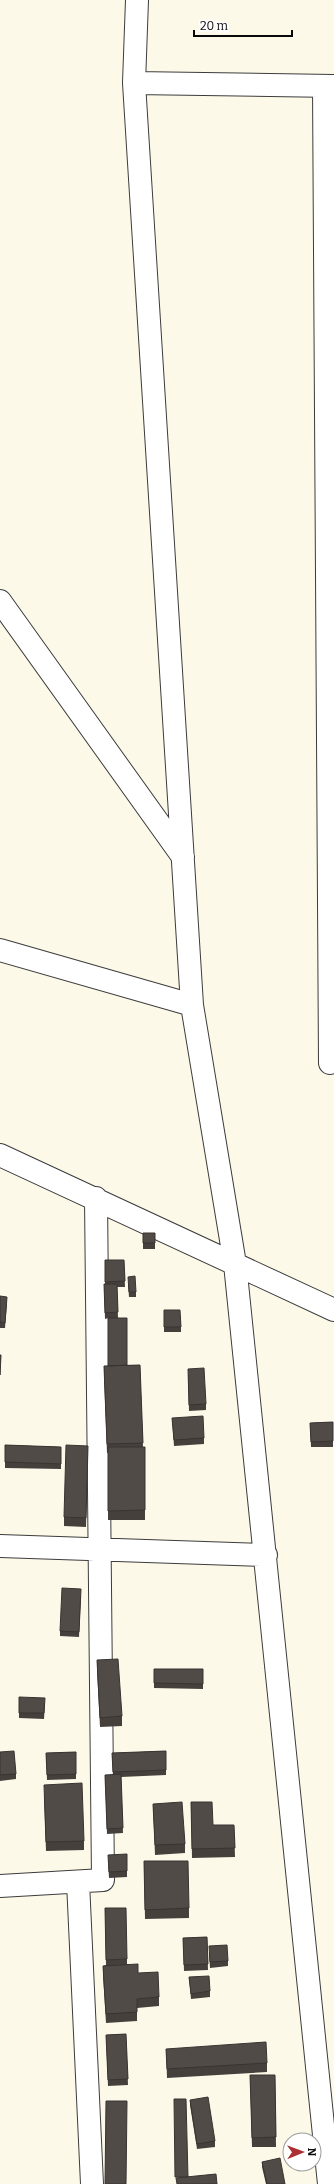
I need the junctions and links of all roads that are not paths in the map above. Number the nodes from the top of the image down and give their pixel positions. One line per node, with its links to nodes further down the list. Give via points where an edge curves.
1 (136, 0): 2 (street)
2 (134, 83): 3 (street); 5 (street)
3 (329, 86): 8 (street)
4 (0, 601): 5 (street)
5 (182, 857): 7 (street)
6 (0, 950): 7 (street)
7 (192, 1005): 11 (street)
8 (330, 1063)
9 (0, 1155): 10 (street)
10 (96, 1198): 11 (street); 14 (street)
11 (235, 1264): 12 (street); 15 (street)
12 (334, 1310)
13 (0, 1546): 14 (street)
14 (99, 1549): 15 (street); 16 (street, via 103,1880)
15 (266, 1555): 19 (street)
16 (78, 1882): 17 (street); 18 (street)
17 (0, 1886)
18 (92, 2184)
19 (329, 2184)

